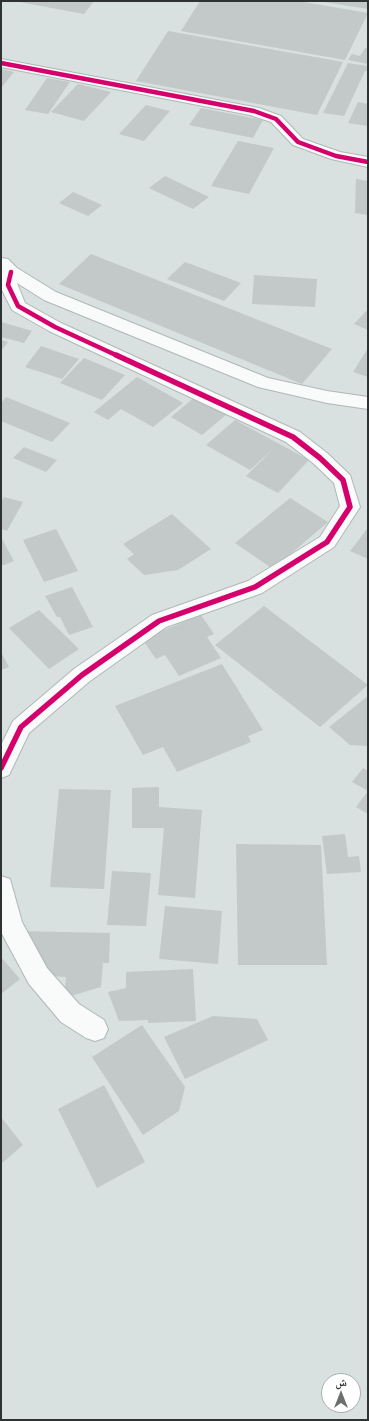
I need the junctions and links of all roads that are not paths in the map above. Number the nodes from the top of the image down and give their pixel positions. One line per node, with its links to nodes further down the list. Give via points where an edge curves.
1 (1, 63): 2 (street, via 254,111 276,119 298,142 336,156)
2 (368, 162)
3 (6, 267): 4 (street, via 50,296 264,383); 5 (street, via 8,285 18,306 55,327 293,437 343,480 350,507 327,542 255,588 159,621 82,675 21,727)
4 (368, 403)
5 (1, 768)
6 (1, 887): 7 (street, via 10,925 38,976 70,1013)
7 (95, 1029)

